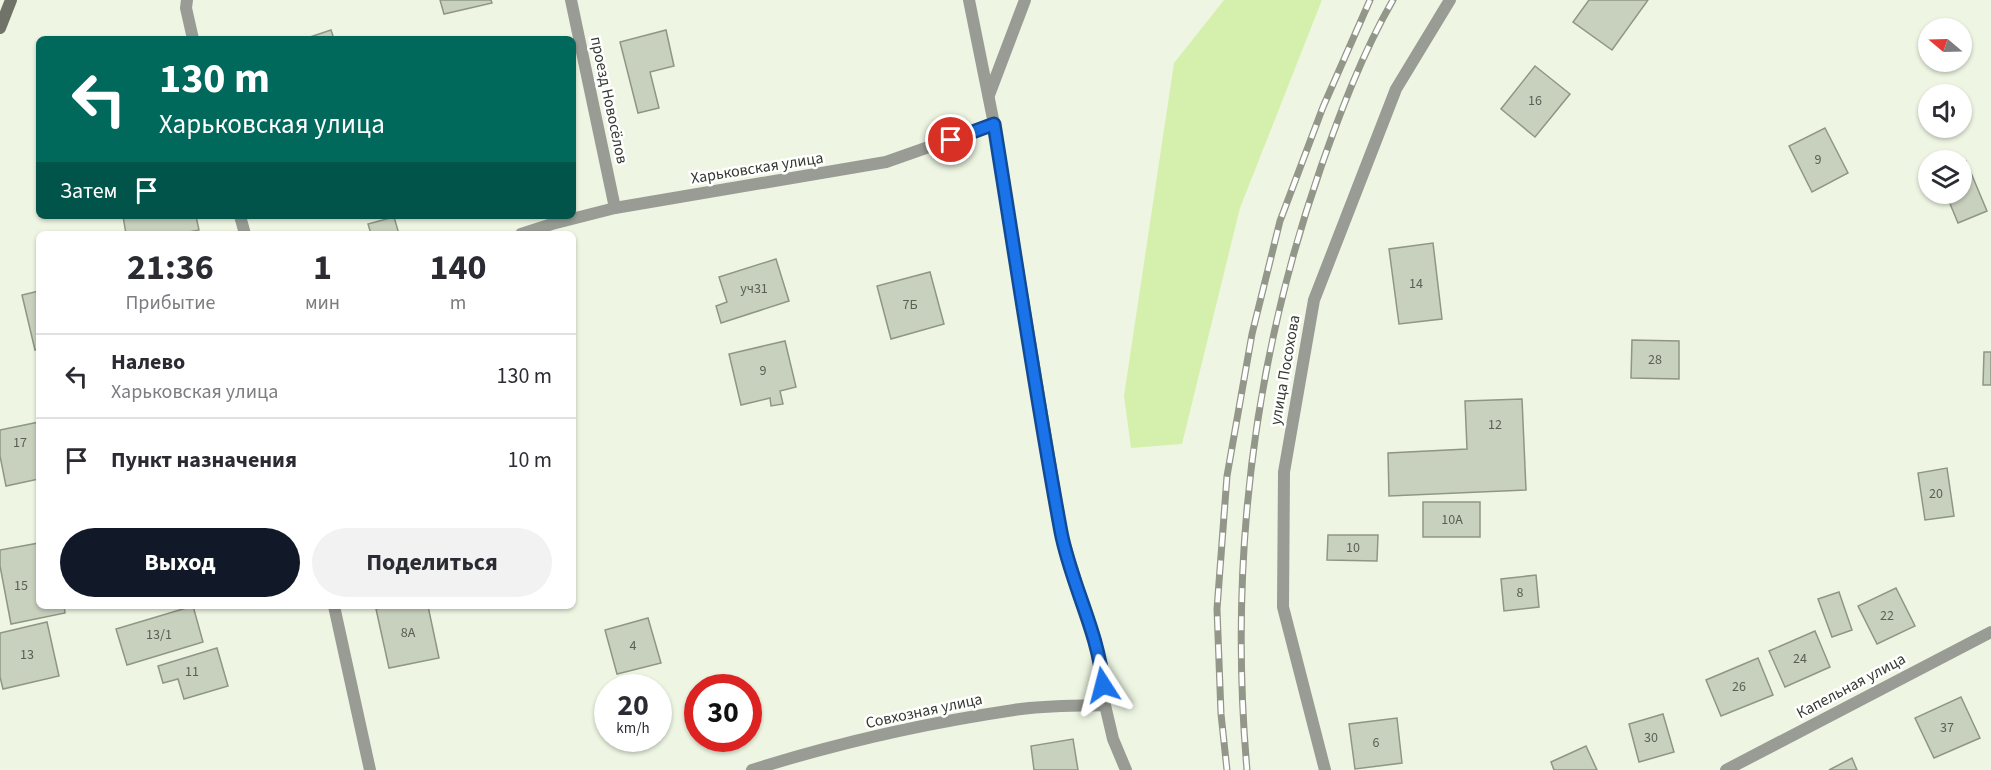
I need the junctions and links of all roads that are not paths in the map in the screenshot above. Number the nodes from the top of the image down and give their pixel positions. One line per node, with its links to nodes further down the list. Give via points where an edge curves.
1 (11, 0): 7 (street)
2 (187, 0): 8 (street)
3 (571, 0): 11 (street, проезд Новосёлов)
4 (969, 0): 9 (street)
5 (1025, 0): 9 (street)
6 (1450, 0): 21 (street, улица Посохова, via 1396,89 1314,300 1284,472 1283,607)
7 (0, 28)
8 (191, 36)
9 (989, 96): 10 (street)
10 (994, 124): 11 (street, Харьковская улица, via 885,162); 17 (street, via 1062,535 1102,666)
11 (615, 207): 12 (street, Харьковская улица)
12 (576, 218)
13 (571, 219): 14 (street, Харьковская улица)
14 (530, 231)
15 (335, 609): 18 (street)
16 (1991, 632): 22 (street, Капельная улица)
17 (1105, 705): 19 (street, Совхозная улица, via 1016,709 904,730); 20 (street)
18 (370, 770)
19 (752, 770)
20 (1126, 770)
21 (1325, 770)
22 (1726, 770)

